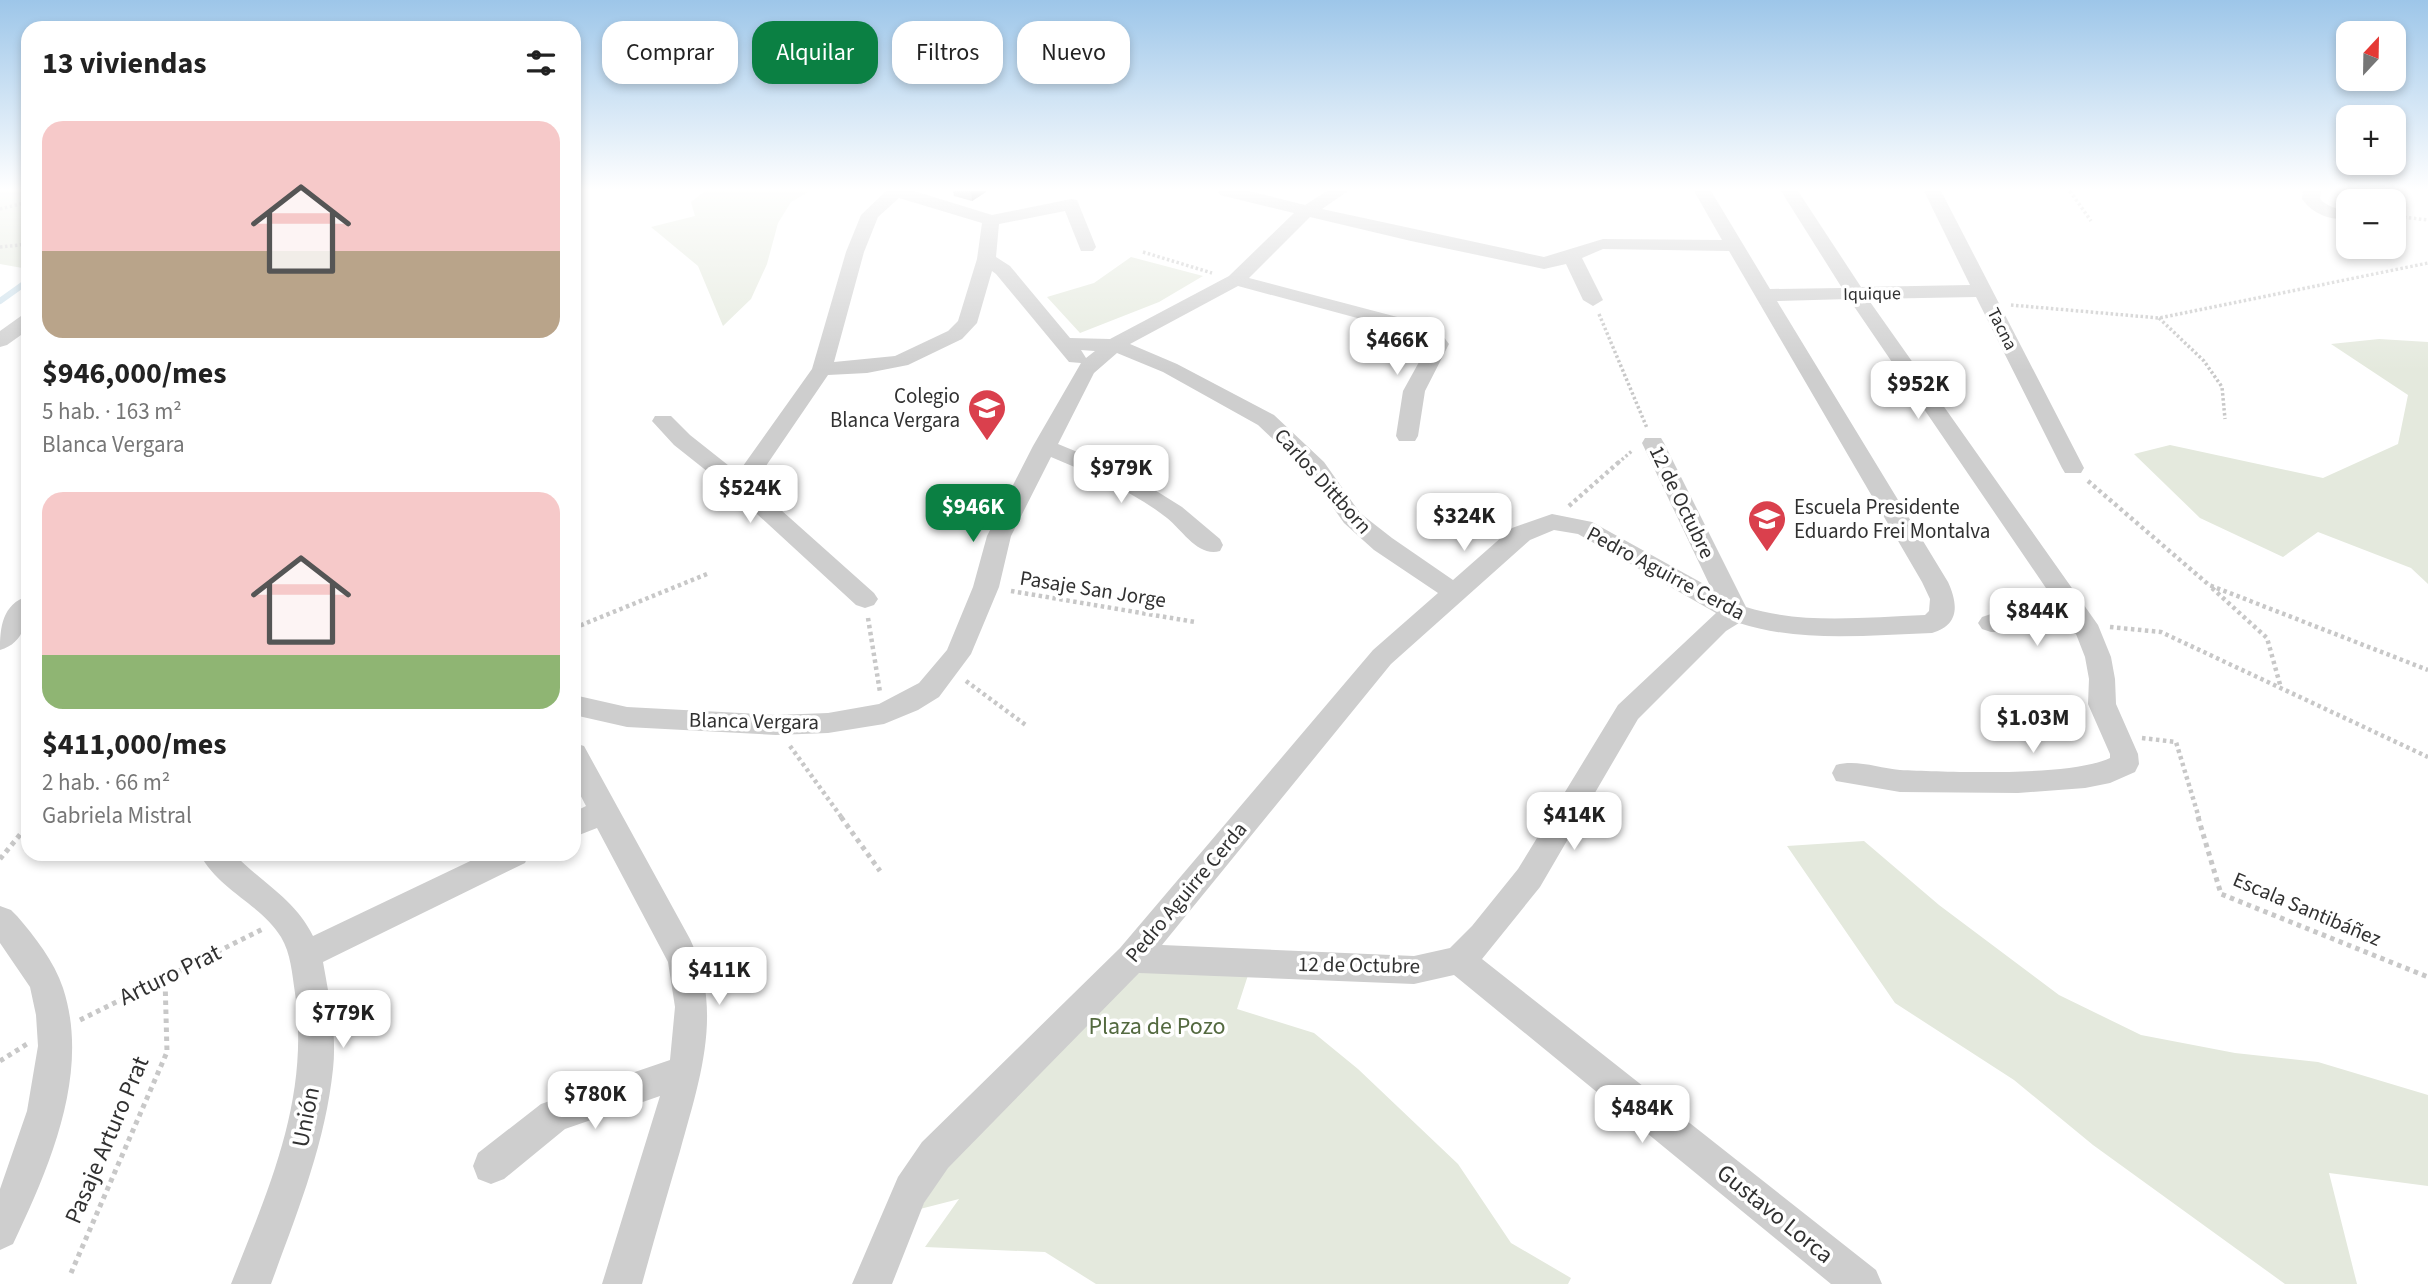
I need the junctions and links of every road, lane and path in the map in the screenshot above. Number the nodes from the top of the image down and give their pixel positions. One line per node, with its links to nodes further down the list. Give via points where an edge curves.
1 (855, 251): 23 (street)
2 (987, 251): 11 (street)
3 (1266, 251): 13 (street, Blanca Vergara)
4 (1481, 251): 10 (street, via 1526,261 1560,262)
5 (1579, 251): 10 (street)
6 (1738, 251): 14 (street, Pedro Aguirre Cerda)
7 (1828, 251): 15 (street)
8 (1962, 251): 16 (street, Tacna)
9 (1143, 252): 13 (path)
10 (1572, 256): 17 (street)
11 (986, 259): 21 (street, via 1003,270); 23 (street, via 967,323 956,335 901,361 867,368)
12 (2428, 263): 18 (path)
13 (1236, 280): 22 (street, Blanca Vergara); 27 (street, via 1394,321 1433,336 1439,344 1414,391)
14 (1763, 295): 15 (street, Iquique); 39 (street, Pedro Aguirre Cerda, via 1935,582 1943,599 1942,614 1932,624 1842,626 1778,624)
15 (1856, 295): 16 (street, Iquique); 44 (street)
16 (1985, 297): 18 (path); 30 (street, Tacna)
17 (1593, 300): 28 (path, 12 de Octubre)
18 (2159, 318): 25 (path, via 2204,361 2222,387)
19 (21, 325): 20 (street)
20 (0, 341)
21 (1066, 344): 22 (street, Carlos Dittborn); 24 (street)
22 (1114, 345): 24 (street, Blanca Vergara); 37 (street, Carlos Dittborn, via 1170,368 1266,419 1316,467 1352,518)
23 (822, 369): 31 (street)
24 (1085, 370): 29 (street, Blanca Vergara)
25 (2225, 419)
26 (663, 421): 31 (street)
27 (1407, 436)
28 (1653, 443): 32 (path, via 1640,444); 39 (street, 12 de Octubre)
29 (1044, 446): 33 (street, via 1118,477 1174,512); 36 (street, Blanca Vergara, via 999,536)
30 (2073, 468): 35 (path)
31 (740, 486): 38 (street)
32 (1552, 522): 37 (street, Pedro Aguirre Cerda, via 1521,534); 39 (street, Pedro Aguirre Cerda, via 1584,527)
33 (1211, 545)
34 (706, 574): 43 (path)
35 (2209, 585): 46 (path); 48 (path, via 2267,638)
36 (985, 587): 41 (path, Pasaje San Jorge); 50 (street, Blanca Vergara, via 968,634 947,670 929,690)
37 (1455, 593): 66 (street, Pedro Aguirre Cerda, via 1382,657)
38 (865, 599): 50 (path)
39 (1736, 613): 67 (street, via 1717,625 1628,712 1529,878)
40 (21, 614): 45 (street)
41 (1195, 622)
42 (1991, 623): 44 (street)
43 (581, 625)
44 (2085, 625): 48 (path, via 2161,632); 53 (street, via 2098,657 2102,704)
45 (0, 641)
46 (2428, 670)
47 (978, 687): 52 (path)
48 (2281, 688): 54 (path)
49 (581, 707): 51 (street, Blanca Vergara, via 627,718)
50 (884, 714): 51 (street, Blanca Vergara)
51 (776, 725): 62 (path)
52 (1027, 726)
53 (2113, 734): 55 (street, via 2124,764 2101,775 1998,782 1910,781); 68 (path, Escala Santibáñez, via 2176,742 2221,894)
54 (2428, 757)
55 (1846, 773)
56 (581, 786): 57 (street)
57 (588, 818): 71 (street, via 627,850 686,966 692,1036)
58 (21, 834): 59 (path)
59 (0, 859)
60 (221, 861): 63 (street, Unión)
61 (500, 861): 65 (street)
62 (880, 870)
63 (286, 918): 65 (street, Unión); 69 (path, Arturo Prat)
64 (3, 928): 70 (street, via 46,986)
65 (306, 955): 75 (street, Unión, via 316,1067 299,1158)
66 (1132, 958): 67 (street, 12 de Octubre, via 1414,970); 77 (street, Pedro Aguirre Cerda, via 935,1154 911,1190)
67 (1459, 960): 78 (street, Gustavo Lorca)
68 (2428, 977)
69 (165, 978): 70 (path, Arturo Prat); 74 (path, Pasaje Arturo Prat, via 167,1052)
70 (55, 1032): 73 (street, via 51,1096 16,1199)
71 (685, 1071): 72 (street, via 554,1116); 76 (street)
72 (491, 1166)
73 (0, 1231)
74 (71, 1273)
75 (251, 1284)
76 (622, 1284)
77 (872, 1284)
78 (1862, 1284)

